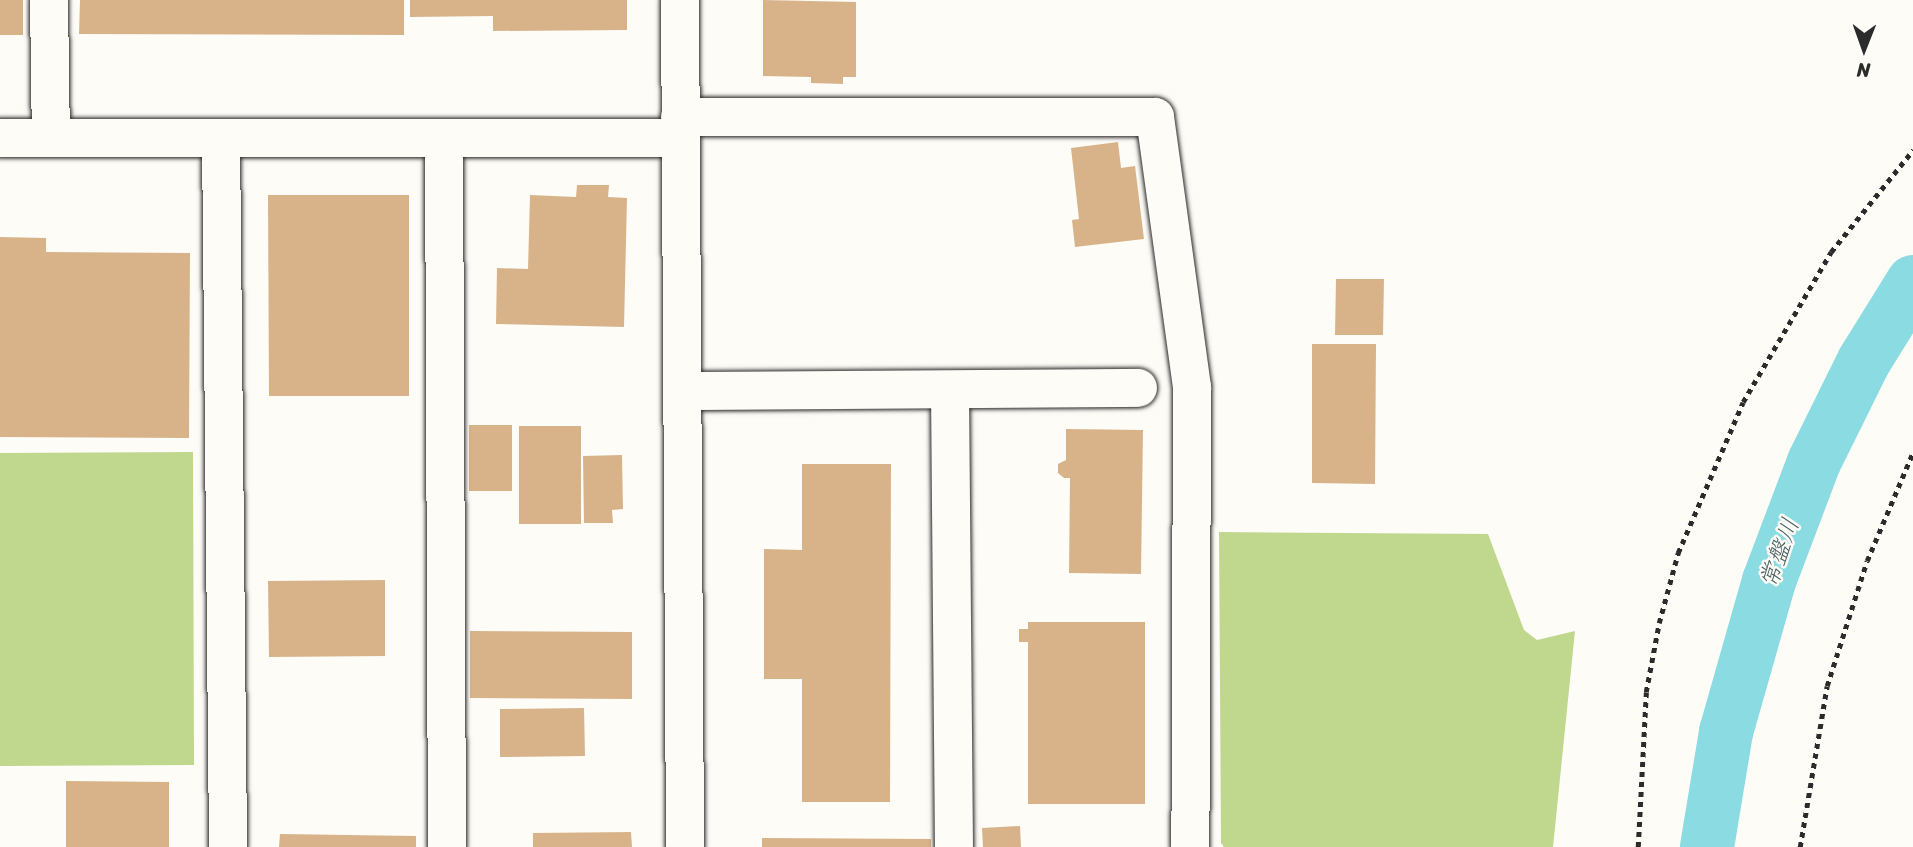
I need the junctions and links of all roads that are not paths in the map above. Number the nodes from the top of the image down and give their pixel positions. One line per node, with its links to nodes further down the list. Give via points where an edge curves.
1 (49, 0): 5 (street)
2 (680, 0): 3 (street)
3 (681, 127): 7 (street); 10 (street); 15 (street, via 1155,117 1192,387)
4 (0, 138): 5 (street)
5 (51, 138): 6 (street)
6 (221, 138): 7 (street); 11 (street)
7 (444, 138): 12 (street)
8 (1138, 388): 9 (street)
9 (950, 390): 10 (street); 14 (street)
10 (682, 391): 13 (street)
11 (228, 847)
12 (447, 847)
13 (685, 847)
14 (954, 847)
15 (1191, 847)

